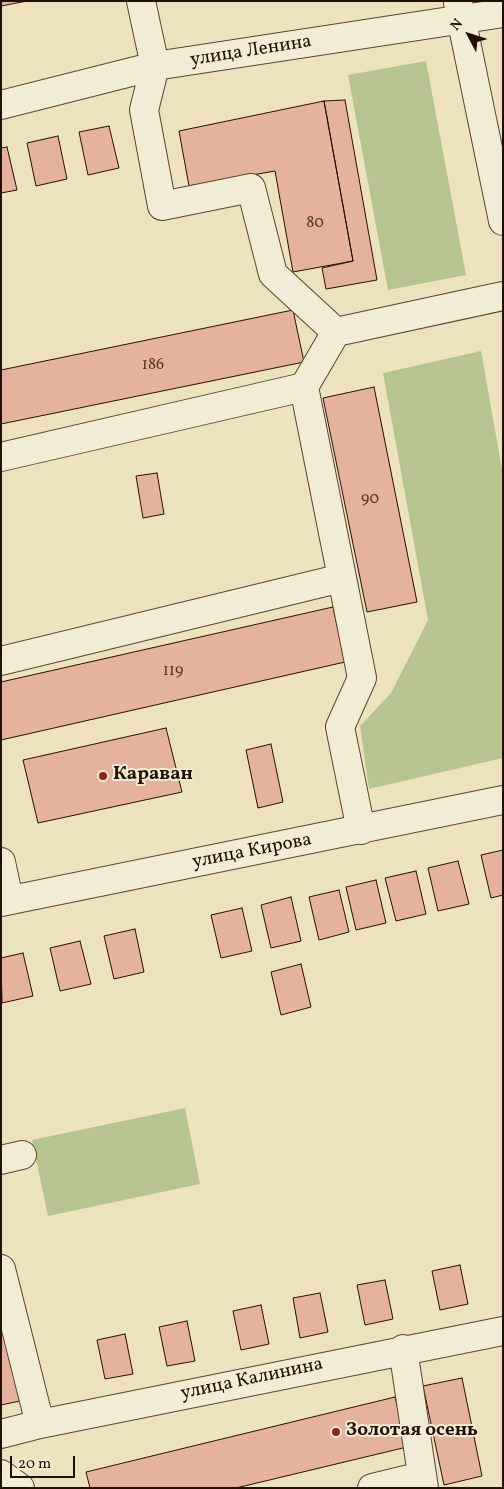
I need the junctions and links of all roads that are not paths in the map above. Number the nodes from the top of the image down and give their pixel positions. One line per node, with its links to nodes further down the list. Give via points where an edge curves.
1 (141, 1): 4 (street)
2 (460, 11): 3 (street, улица Ленина); 4 (street, улица Ленина); 6 (street)
3 (503, 13)
4 (155, 66): 5 (street, улица Ленина); 8 (street, via 144,110 162,206 250,188 273,274)
5 (1, 105)
6 (503, 221)
7 (503, 296): 8 (street)
8 (336, 332): 9 (street)
9 (304, 387): 10 (street); 11 (street)
10 (1, 457)
11 (342, 578): 12 (street); 14 (street, via 362,678 340,727)
12 (1, 661)
13 (503, 800): 14 (street, улица Кирова)
14 (361, 830): 16 (street, улица Кирова)
15 (1, 862): 16 (street)
16 (5, 901)
17 (1, 1269): 20 (street)
18 (503, 1331): 19 (street, улица Калинина)
19 (403, 1349): 20 (street, улица Калинина); 23 (street)
20 (40, 1424): 21 (street, улица Калинина)
21 (1, 1434)
22 (1, 1474): 24 (street)
23 (423, 1482): 25 (street)
24 (20, 1488)
25 (372, 1488)

